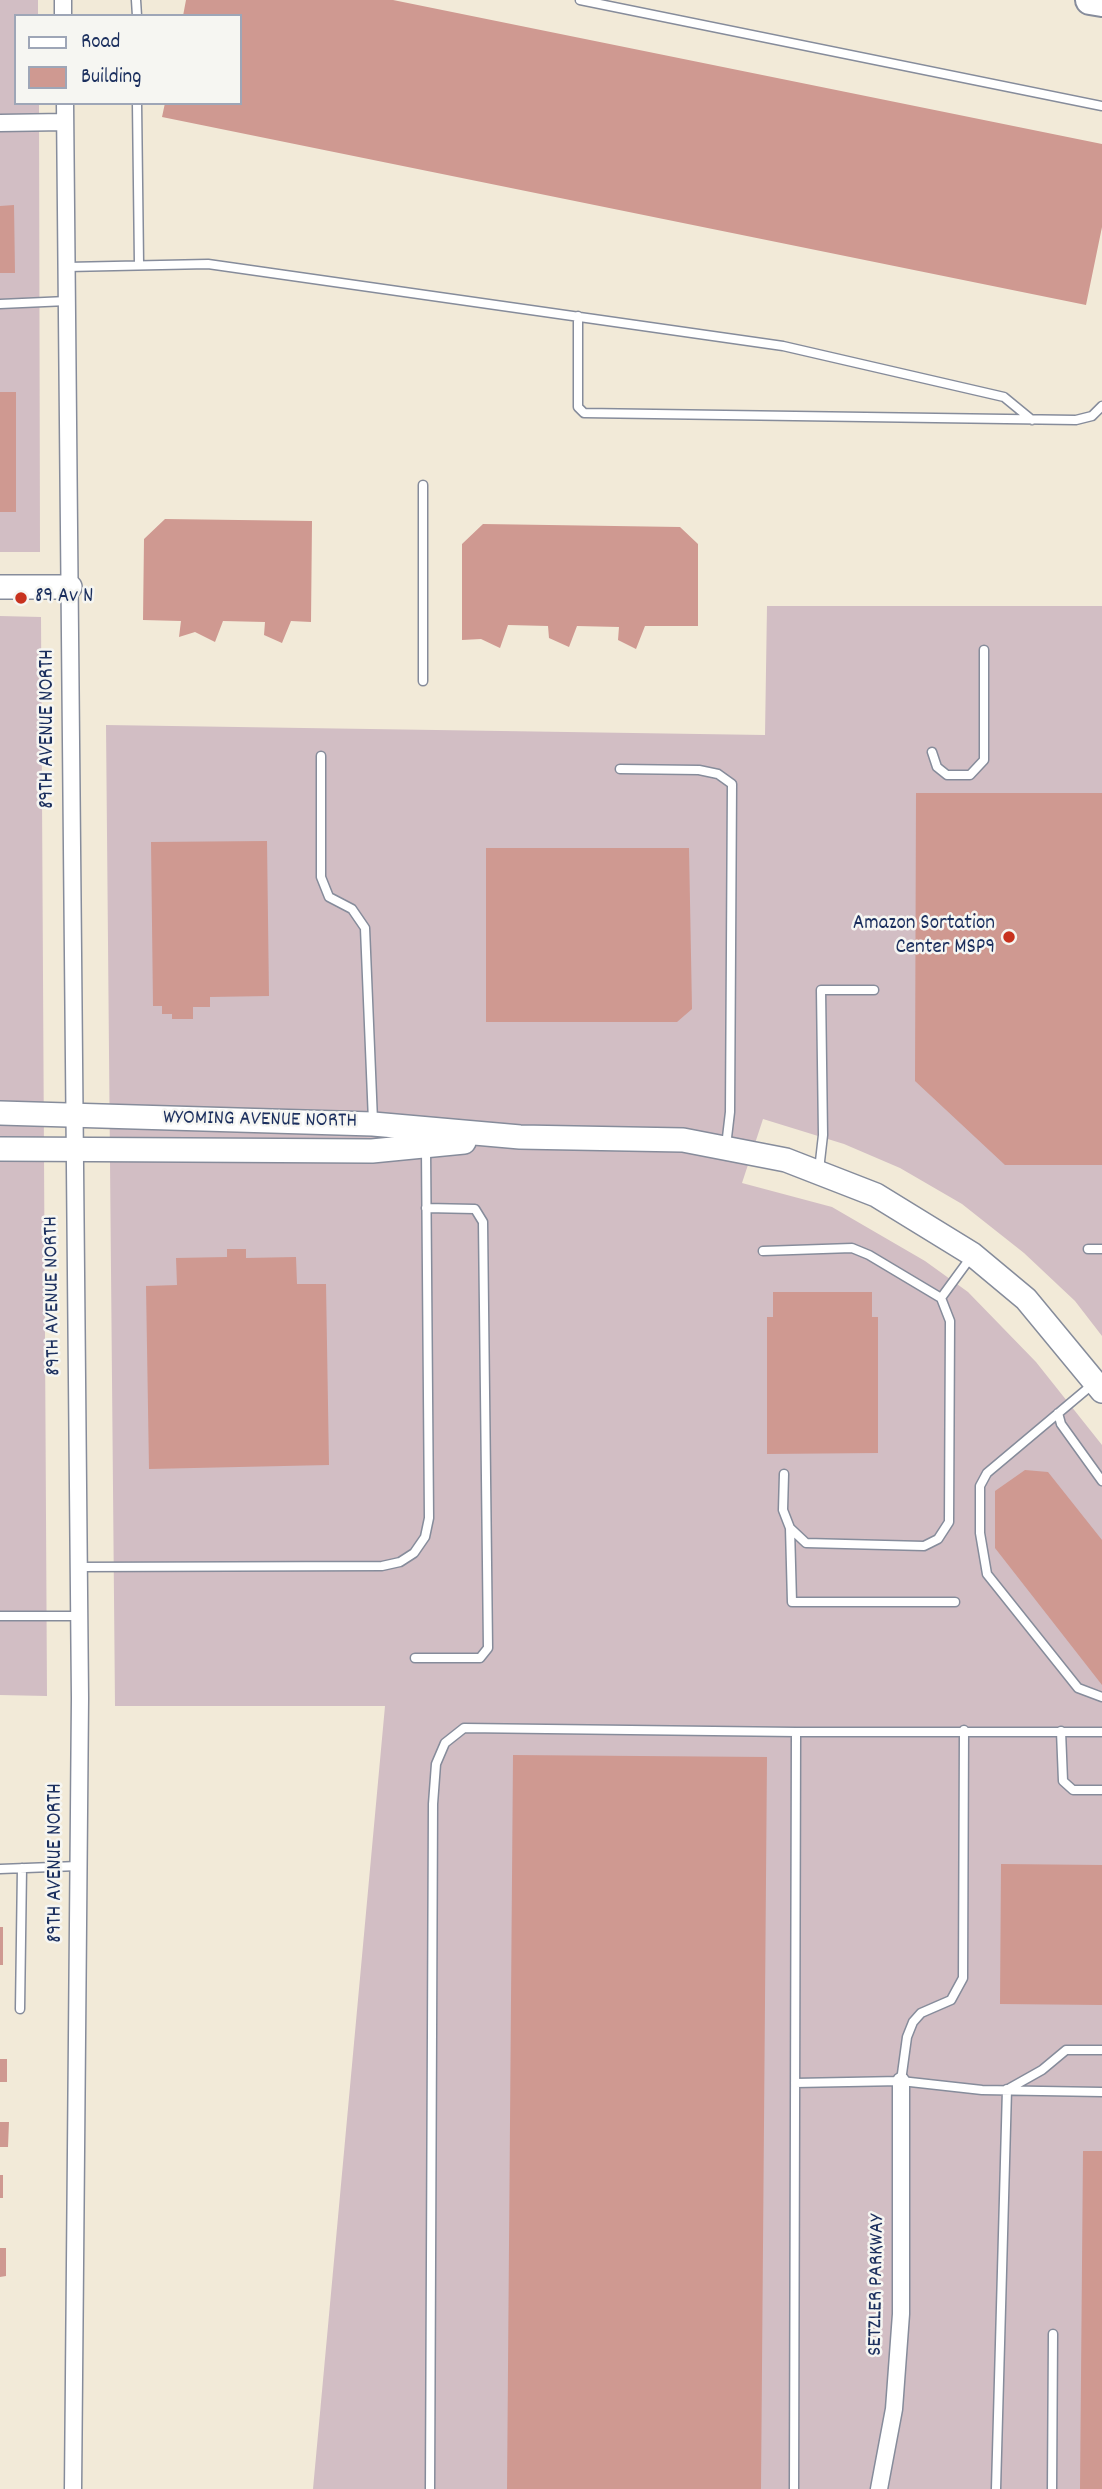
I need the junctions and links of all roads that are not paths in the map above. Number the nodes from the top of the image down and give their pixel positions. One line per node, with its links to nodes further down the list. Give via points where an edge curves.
1 (580, 0): 6 (lane)
2 (1090, 0): 3 (highway)
3 (1102, 2)
4 (65, 105): 7 (street, 89TH AVENUE NORTH)
5 (137, 105): 9 (lane)
6 (1102, 106)
7 (65, 122): 8 (street); 10 (street, 89TH AVENUE NORTH)
8 (0, 123)
9 (139, 264): 10 (lane); 13 (lane, via 208,264)
10 (67, 267): 11 (street, 89TH AVENUE NORTH)
11 (67, 301): 12 (lane); 18 (street, 89TH AVENUE NORTH)
12 (0, 304)
13 (578, 316): 15 (lane, via 783,346 1004,397); 15 (lane, via 578,407 584,413)
14 (1102, 405): 15 (lane, via 1092,416 1076,421)
15 (1032, 420)
16 (423, 485): 20 (lane)
17 (0, 587): 18 (street)
18 (69, 587): 26 (street, 89TH AVENUE NORTH)
19 (984, 650): 21 (lane, via 984,760 970,775 947,775 937,767)
20 (423, 681)
21 (932, 752)
22 (321, 756): 27 (lane, via 321,877 328,897 352,909 365,928)
23 (620, 769): 30 (lane, via 699,770 718,774 732,784)
24 (874, 990): 33 (lane, via 821,990 823,1135)
25 (0, 1113): 26 (street, WYOMING AVENUE NORTH)
26 (74, 1115): 27 (street, WYOMING AVENUE NORTH); 32 (street, 89TH AVENUE NORTH)
27 (373, 1124): 28 (street, WYOMING AVENUE NORTH)
28 (520, 1137): 29 (street, WYOMING AVENUE NORTH); 30 (street, WYOMING AVENUE NORTH, via 682,1140)
29 (426, 1146): 32 (street, WYOMING AVENUE NORTH, via 372,1151); 34 (lane)
30 (726, 1146): 33 (street, WYOMING AVENUE NORTH)
31 (0, 1149): 32 (street, WYOMING AVENUE NORTH)
32 (74, 1149): 45 (street, 89TH AVENUE NORTH)
33 (819, 1170): 38 (street, WYOMING AVENUE NORTH, via 876,1195)
34 (426, 1208): 45 (lane, via 429,1518 425,1537 414,1553 382,1566); 49 (lane, via 475,1209 483,1222 488,1648 480,1658)
35 (1088, 1250): 36 (lane)
36 (1102, 1250)
37 (762, 1251): 39 (lane, via 852,1248)
38 (972, 1254): 39 (lane); 40 (street, WYOMING AVENUE NORTH, via 1026,1299)
39 (941, 1298): 44 (lane, via 950,1321 949,1522 937,1539 924,1546 806,1543)
40 (1099, 1387): 41 (lane)
41 (1058, 1413): 43 (lane); 50 (lane, via 987,1473 981,1486 987,1574 1078,1688)
42 (785, 1474): 44 (lane, via 783,1510)
43 (1102, 1481)
44 (790, 1528): 46 (lane, via 792,1602)
45 (78, 1567): 48 (street, 89TH AVENUE NORTH)
46 (955, 1602)
47 (0, 1616): 48 (lane)
48 (79, 1616): 56 (street, 89TH AVENUE NORTH)
49 (415, 1658)
50 (1102, 1697)
51 (964, 1730): 52 (lane); 53 (lane); 61 (lane, via 963,1978 951,2000 932,2007 914,2022 907,2037)
52 (1061, 1731): 54 (lane); 55 (lane, via 1063,1781 1073,1790)
53 (796, 1732): 62 (lane); 67 (lane, via 464,1728 445,1742 436,1764 433,1804)
54 (1102, 1732)
55 (1102, 1790)
56 (78, 1866): 57 (lane); 66 (street, 89TH AVENUE NORTH)
57 (22, 1868): 58 (lane); 59 (lane)
58 (0, 1869)
59 (20, 2009)
60 (1102, 2050): 63 (lane, via 1066,2050)
61 (901, 2081): 62 (lane); 63 (lane, via 982,2091); 69 (street, SETZLER PARKWAY, via 901,2314 894,2409)
62 (795, 2083): 68 (lane)
63 (1007, 2089): 64 (lane); 70 (lane)
64 (1102, 2092)
65 (1053, 2334): 71 (lane)
66 (73, 2489)
67 (430, 2489)
68 (794, 2489)
69 (879, 2489)
70 (996, 2489)
71 (1052, 2489)

